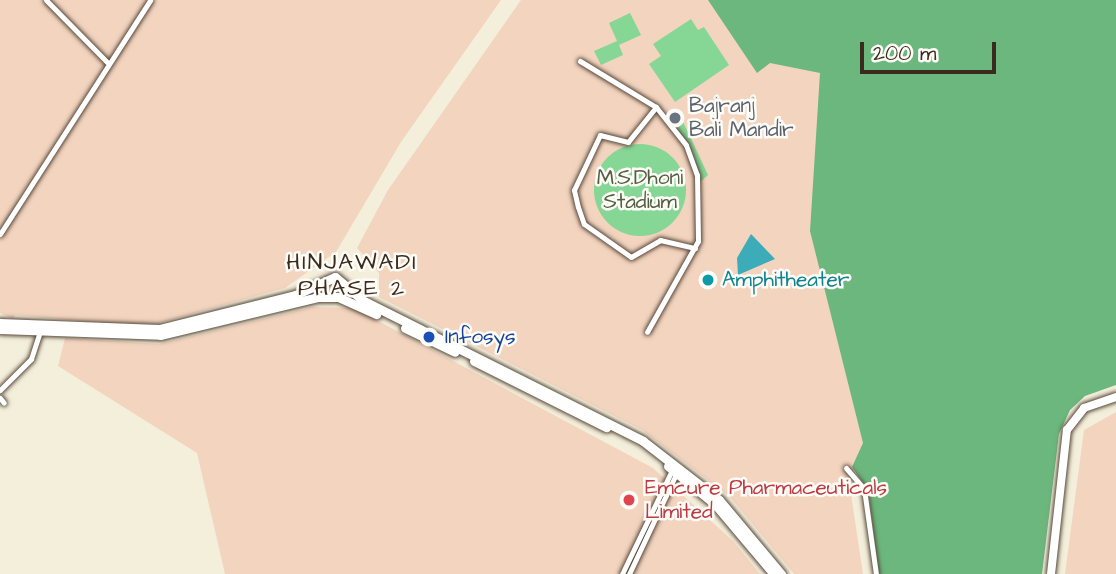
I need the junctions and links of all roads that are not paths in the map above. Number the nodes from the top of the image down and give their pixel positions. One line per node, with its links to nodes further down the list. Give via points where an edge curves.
1 (46, 0): 4 (street)
2 (150, 0): 4 (street)
3 (580, 61): 5 (street)
4 (107, 62): 6 (street)
5 (656, 107): 7 (street, via 686,145 697,175 701,204); 7 (street, via 628,142 600,135 574,190 578,207 584,225 631,257 660,240)
6 (0, 234)
7 (695, 248): 15 (street)
8 (323, 282): 9 (main road, via 335,277); 10 (main road); 16 (main road, via 295,295)
9 (343, 287): 11 (main road); 17 (main road)
10 (327, 297): 11 (main road); 16 (main road)
11 (338, 297): 17 (main road)
12 (0, 323): 16 (main road)
13 (0, 329): 14 (main road)
14 (40, 332): 16 (main road); 18 (street, via 31,359)
15 (647, 332)
16 (145, 333)
17 (452, 347): 20 (main road)
18 (0, 390)
19 (1116, 400): 27 (street, via 1083,408 1067,430)
20 (676, 468): 22 (street); 23 (street); 24 (main road, via 715,504); 25 (main road, via 719,500)
21 (846, 468): 26 (street, via 864,489)
22 (622, 574)
23 (629, 574)
24 (774, 574)
25 (782, 574)
26 (876, 574)
27 (1054, 574)

